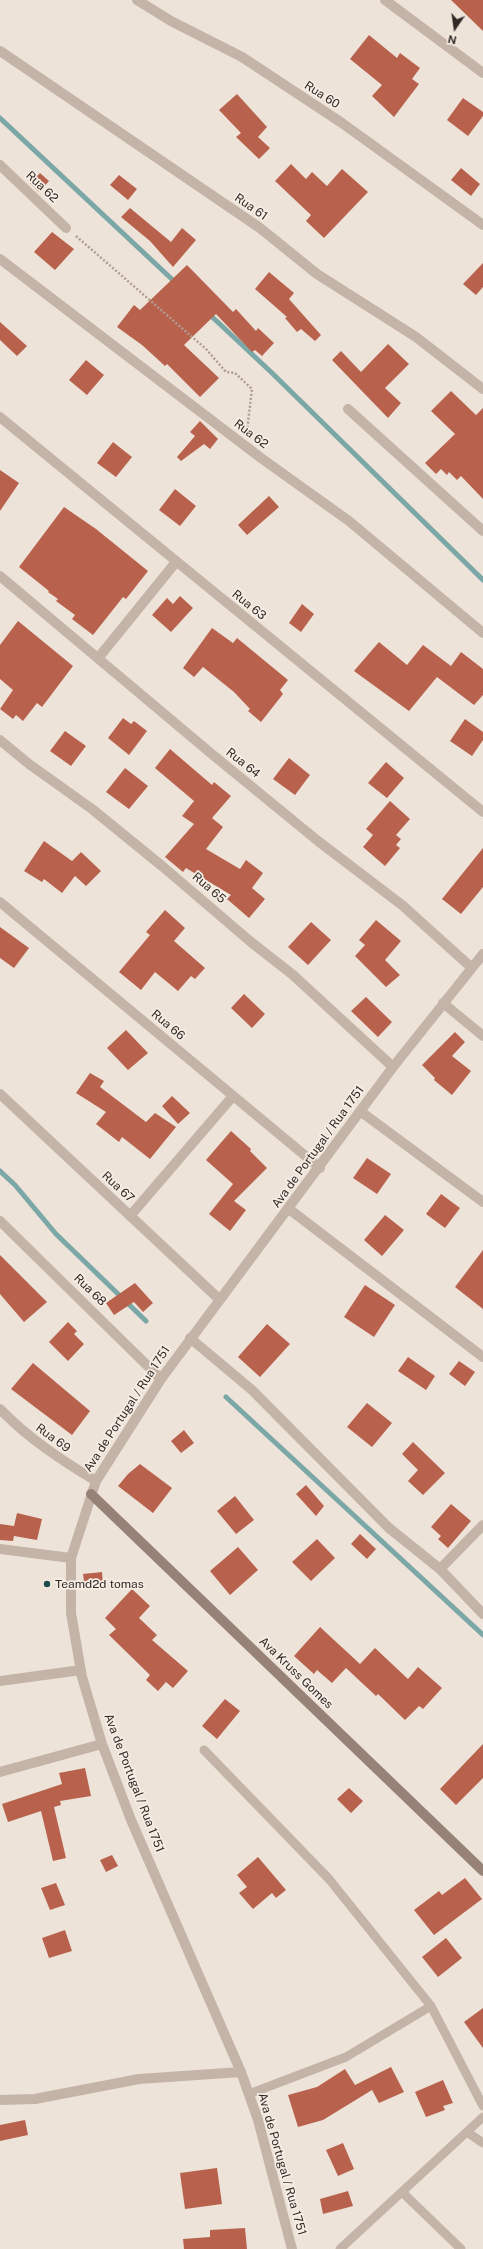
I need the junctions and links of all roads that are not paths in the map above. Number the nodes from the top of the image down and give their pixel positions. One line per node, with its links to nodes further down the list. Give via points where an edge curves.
1 (137, 0): 6 (street, Rua 60, via 171,21 242,57)
2 (385, 0): 4 (street)
3 (0, 51): 9 (street, Rua 61, via 260,228 317,274 416,337)
4 (483, 73)
5 (0, 165): 7 (street, Rua 62)
6 (481, 219)
7 (66, 228)
8 (0, 258): 15 (street, Rua 62, via 245,446 349,521)
9 (483, 389)
10 (348, 409): 12 (street)
11 (0, 417): 13 (street, Rua 63)
12 (483, 531)
13 (176, 562): 16 (street); 18 (street, Rua 63)
14 (0, 576): 16 (street, Rua 64)
15 (483, 633)
16 (99, 657): 21 (street, Rua 64, via 212,755 402,905)
17 (0, 740): 24 (street, Rua 65, via 92,809 294,975)
18 (483, 812)
19 (0, 902): 26 (street, Rua 66)
20 (483, 954): 21 (street, Ava de Portugal / Rua 1751)
21 (472, 968): 22 (street, Ava de Portugal / Rua 1751)
22 (443, 1003): 23 (street); 24 (street, Ava de Portugal / Rua 1751)
23 (483, 1036)
24 (393, 1066): 27 (street, Ava de Portugal / Rua 1751)
25 (0, 1094): 31 (street, Rua 67)
26 (234, 1096): 28 (street, Rua 66); 31 (street)
27 (360, 1111): 28 (street, Ava de Portugal / Rua 1751); 29 (street)
28 (320, 1168): 30 (street, Ava de Portugal / Rua 1751)
29 (483, 1202)
30 (289, 1209): 33 (street, Ava de Portugal / Rua 1751); 35 (street)
31 (130, 1216): 33 (street, Rua 67)
32 (0, 1221): 36 (street, Rua 68)
33 (219, 1299): 34 (street, Ava de Portugal / Rua 1751)
34 (190, 1338): 36 (street, Ava de Portugal / Rua 1751); 43 (street, via 252,1390 389,1528)
35 (483, 1357)
36 (161, 1379): 38 (street, Ava de Portugal / Rua 1751)
37 (0, 1409): 38 (street, Rua 69, via 21,1431 65,1463)
38 (96, 1481): 39 (street, Ava de Portugal / Rua 1751)
39 (91, 1494): 42 (street, Ava de Portugal / Rua 1751); 50 (street, Ava Kruss Gomes)
40 (483, 1525): 43 (street)
41 (0, 1549): 42 (street)
42 (71, 1558): 45 (street, Ava de Portugal / Rua 1751, via 71,1613)
43 (440, 1569): 44 (street)
44 (483, 1614)
45 (81, 1670): 46 (street); 47 (street, Ava de Portugal / Rua 1751)
46 (0, 1681)
47 (102, 1744): 49 (street); 52 (street, Ava de Portugal / Rua 1751, via 131,1820)
48 (204, 1750): 51 (lane, via 329,1879)
49 (0, 1772)
50 (483, 1871)
51 (431, 2006): 53 (lane, via 346,2057); 55 (lane)
52 (242, 2072): 53 (street, Ava de Portugal / Rua 1751); 54 (street, via 139,2079 35,2099)
53 (249, 2094): 60 (street, Ava de Portugal / Rua 1751)
54 (0, 2100)
55 (483, 2106)
56 (483, 2117): 57 (lane)
57 (467, 2132): 58 (lane); 59 (lane)
58 (483, 2143)
59 (402, 2192): 61 (lane); 62 (lane)
60 (292, 2249)
61 (340, 2249)
62 (461, 2249)

